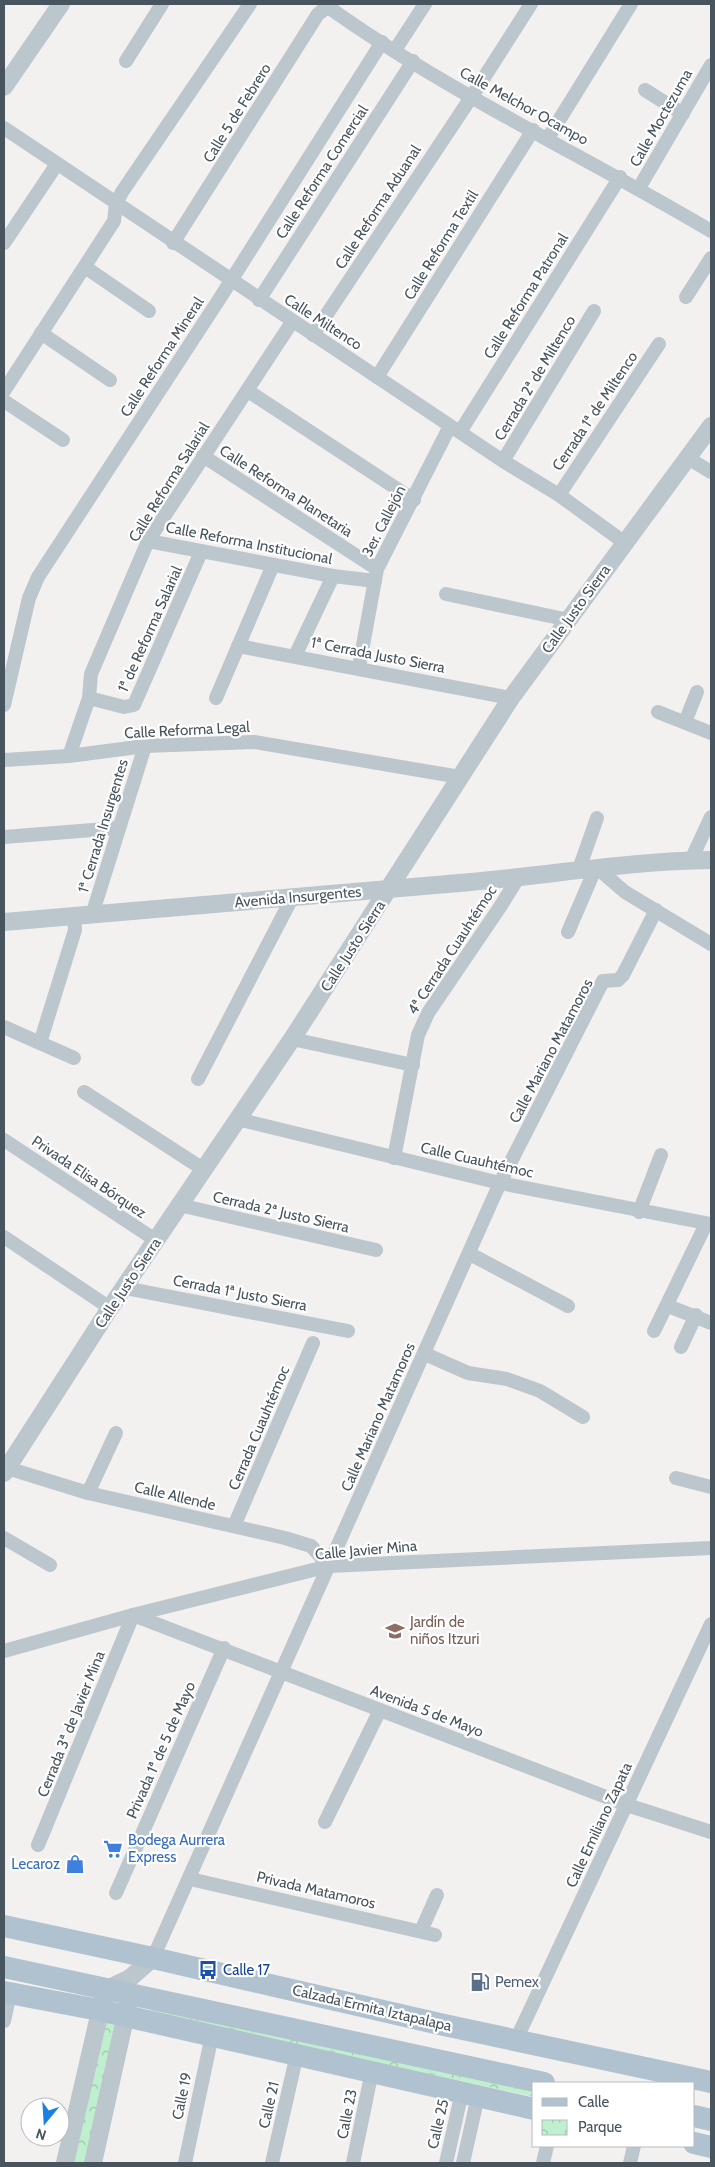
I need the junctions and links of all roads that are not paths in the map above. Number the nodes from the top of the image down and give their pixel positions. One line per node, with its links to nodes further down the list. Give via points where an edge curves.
1 (61, 4): 13 (street)
2 (162, 4): 10 (street)
3 (250, 4): 23 (street)
4 (425, 4): 9 (street)
5 (531, 4): 15 (street, Calle Reforma Aduanal)
6 (631, 4): 19 (street)
7 (328, 5): 8 (street, Calle Melchor Ocampo); 26 (street, Calle 5 de Febrero, via 318,14)
8 (382, 42): 9 (street, Calle Melchor Ocampo); 29 (street, Calle Reforma Mineral)
9 (395, 50): 11 (street, Calle Melchor Ocampo)
10 (126, 61)
11 (413, 61): 15 (street, Calle Melchor Ocampo); 31 (street, Calle Reforma Comercial)
12 (711, 65): 16 (street, Calle Moctezuma)
13 (4, 87)
14 (645, 90): 16 (street)
15 (470, 96): 18 (street, Calle Melchor Ocampo); 36 (street, Calle Reforma Aduanal)
16 (683, 114): 22 (street, Calle Moctezuma)
17 (4, 128): 20 (street, Calle Miltenco)
18 (533, 130): 19 (street, Calle Melchor Ocampo); 38 (street, Calle Reforma Textil)
19 (548, 138): 21 (street, Calle Melchor Ocampo)
20 (56, 164): 23 (street, Calle Miltenco); 25 (street)
21 (620, 177): 22 (street, Calle Melchor Ocampo); 44 (street, Calle Reforma Patronal)
22 (639, 188): 24 (street, Calle Melchor Ocampo)
23 (116, 204): 26 (street, Calle Miltenco); 28 (street, via 114,221)
24 (711, 231)
25 (4, 243)
26 (173, 243): 29 (street, Calle Miltenco)
27 (711, 258): 30 (street)
28 (85, 267): 32 (street); 35 (street)
29 (230, 280): 31 (street, Calle Miltenco); 67 (street, Calle Reforma Mineral, via 38,577 29,598)
30 (686, 297)
31 (259, 300): 34 (street, Calle Miltenco)
32 (149, 311)
33 (594, 311): 48 (street, Cerrada 2ª de Miltenco)
34 (292, 322): 36 (street, Calle Miltenco); 41 (street, Calle Reforma Salarial)
35 (40, 333): 39 (street); 40 (street)
36 (313, 335): 38 (street, Calle Miltenco)
37 (659, 344): 50 (street, Cerrada 1ª de Miltenco)
38 (377, 377): 44 (street, Calle Miltenco)
39 (110, 380)
40 (4, 391)
41 (248, 391): 46 (street, Calle Reforma Salarial); 51 (street)
42 (4, 401): 45 (street)
43 (711, 426): 47 (street, Calle Justo Sierra)
44 (455, 429): 48 (street, Calle Miltenco); 51 (street, 3er. Callejón)
45 (63, 440)
46 (203, 456): 52 (street, Calle Reforma Salarial); 56 (street, Calle Reforma Planetaria)
47 (686, 458): 49 (street); 53 (street, Calle Justo Sierra)
48 (504, 462): 50 (street, Calle Miltenco)
49 (711, 472)
50 (559, 495): 53 (street, Calle Miltenco)
51 (414, 500): 56 (street, 3er. Callejón)
52 (148, 540): 54 (street, Calle Reforma Institucional); 64 (street, Calle Reforma Salarial, via 91,674)
53 (625, 542): 59 (street, Calle Justo Sierra)
54 (201, 552): 55 (street, Calle Reforma Institucional); 64 (street, 1ª de Reforma Salarial, via 134,705 124,707)
55 (273, 565): 57 (street, Calle Reforma Institucional); 60 (street)
56 (376, 575): 57 (street, Calle Reforma Institucional); 62 (street, 3er. Callejón)
57 (333, 576): 61 (street)
58 (446, 594): 59 (street)
59 (569, 620): 66 (street, Calle Justo Sierra)
60 (238, 646): 61 (street, 1ª Cerrada Justo Sierra); 65 (street)
61 (295, 656): 62 (street, 1ª Cerrada Justo Sierra)
62 (359, 667): 66 (street, 1ª Cerrada Justo Sierra)
63 (697, 692): 69 (street)
64 (89, 698): 72 (street, Calle Reforma Salarial)
65 (216, 698)
66 (511, 698): 74 (street, Calle Justo Sierra)
67 (4, 705)
68 (658, 712): 69 (street)
69 (685, 722): 70 (street)
70 (711, 733)
71 (145, 746): 72 (street, Calle Reforma Legal); 74 (street, Calle Reforma Legal, via 254,742); 77 (street, 1ª Cerrada Insurgentes)
72 (69, 756): 73 (street, Calle Reforma Legal)
73 (4, 760)
74 (460, 777): 83 (street, Calle Justo Sierra)
75 (711, 817): 79 (street)
76 (596, 818): 81 (street)
77 (118, 828): 78 (street); 87 (street, 1ª Cerrada Insurgentes)
78 (4, 837)
79 (691, 860): 80 (street, Avenida Insurgentes); 81 (street, Avenida Insurgentes)
80 (711, 860)
81 (588, 868): 82 (street, Avenida Insurgentes); 85 (street); 89 (street)
82 (518, 878): 83 (street, Avenida Insurgentes); 95 (street, 4ª Cerrada Cuauhtémoc, via 428,1013 418,1035)
83 (389, 890): 84 (street, Avenida Insurgentes); 92 (street, Calle Justo Sierra)
84 (292, 898): 87 (street, Avenida Insurgentes); 96 (street)
85 (656, 910): 90 (street); 103 (street, Calle Mariano Matamoros, via 623,975 618,980 603,981)
86 (74, 916): 87 (street, Avenida Insurgentes); 88 (street, Avenida Insurgentes); 93 (street, via 75,930)
87 (92, 916)
88 (4, 922)
89 (568, 932)
90 (711, 944)
91 (4, 1028): 93 (street)
92 (292, 1039): 95 (street); 98 (street, Calle Justo Sierra)
93 (40, 1043): 94 (street)
94 (74, 1058)
95 (413, 1065): 101 (street, 4ª Cerrada Cuauhtémoc)
96 (198, 1079)
97 (84, 1092): 102 (street)
98 (236, 1119): 101 (street, Calle Cuauhtémoc); 102 (street, Calle Justo Sierra)
99 (4, 1140): 108 (street, Privada Elisa Bórquez)
100 (661, 1155): 105 (street)
101 (394, 1158): 103 (street, Calle Cuauhtémoc)
102 (203, 1169): 104 (street, Calle Justo Sierra)
103 (500, 1183): 105 (street, Calle Cuauhtémoc); 110 (street, Calle Mariano Matamoros)
104 (179, 1205): 108 (street, Calle Justo Sierra); 109 (street, Cerrada 2ª Justo Sierra)
105 (639, 1212): 106 (street, Calle Cuauhtémoc)
106 (709, 1224): 113 (street)
107 (4, 1237): 114 (street)
108 (157, 1241): 111 (street, Calle Justo Sierra)
109 (376, 1250)
110 (470, 1254): 112 (street); 121 (street, Calle Mariano Matamoros)
111 (125, 1288): 114 (street, Calle Justo Sierra); 117 (street, Cerrada 1ª Justo Sierra)
112 (568, 1306)
113 (668, 1306): 115 (street); 118 (street)
114 (110, 1308): 124 (street, Calle Justo Sierra)
115 (696, 1316): 116 (street); 120 (street)
116 (711, 1323)
117 (348, 1331)
118 (654, 1331)
119 (313, 1343): 128 (street, Cerrada Cuauhtémoc)
120 (681, 1347)
121 (425, 1354): 122 (street, via 468,1373 507,1379 540,1390); 132 (street, Calle Mariano Matamoros)
122 (583, 1417)
123 (116, 1433): 127 (street)
124 (6, 1471): 127 (street, Calle Allende)
125 (676, 1478): 126 (street)
126 (711, 1487)
127 (88, 1493): 128 (street, Calle Allende)
128 (234, 1526): 132 (street, Calle Allende, via 311,1546)
129 (4, 1538): 131 (street)
130 (711, 1548): 132 (street, Calle Javier Mina)
131 (50, 1565)
132 (329, 1566): 133 (street, Calle Javier Mina); 137 (street, Calle Mariano Matamoros)
133 (134, 1614): 135 (street, Avenida 5 de Mayo); 136 (street, Calle Javier Mina); 142 (street, Cerrada 3ª de Javier Mina)
134 (711, 1624): 139 (street, Calle Emiliano Zapata)
135 (224, 1648): 137 (street, Avenida 5 de Mayo); 144 (street, Privada 1ª de 5 de Mayo)
136 (4, 1651)
137 (281, 1671): 138 (street, Avenida 5 de Mayo); 143 (street, Calle Mariano Matamoros)
138 (380, 1710): 139 (street, Avenida 5 de Mayo); 140 (street)
139 (627, 1805): 141 (street, Avenida 5 de Mayo); 156 (street, Calle Emiliano Zapata)
140 (325, 1822)
141 (711, 1832)
142 (38, 1845)
143 (190, 1879): 147 (street, Privada Matamoros); 149 (street, Calle Mariano Matamoros)
144 (116, 1893)
145 (437, 1895): 147 (street)
146 (4, 1926): 149 (main road, Calzada Ermita Iztapalapa)
147 (421, 1931): 148 (street, Privada Matamoros)
148 (436, 1935)
149 (154, 1958): 152 (street); 156 (main road, Calzada Ermita Iztapalapa)
150 (4, 1967): 153 (main road)
151 (7, 1992): 153 (main road); 154 (street)
152 (128, 1996): 153 (main road); 153 (street); 155 (main road); 159 (main road); 170 (street)
153 (102, 2000): 169 (street)
154 (4, 2020)
155 (212, 2035): 157 (main road); 171 (street, Calle 19)
156 (516, 2040): 160 (main road, Calzada Ermita Iztapalapa)
157 (297, 2054): 158 (main road); 172 (street, Calle 21)
158 (372, 2071): 161 (main road); 173 (street, Calle 23)
159 (539, 2082)
160 (711, 2082)
161 (470, 2094): 162 (main road); 174 (street, Calle 25); 175 (street)
162 (532, 2109)
163 (695, 2116): 164 (main road)
164 (711, 2120)
165 (695, 2143): 168 (main road)
166 (547, 2147): 176 (street)
167 (634, 2147): 177 (street)
168 (711, 2147)
169 (65, 2163)
170 (93, 2163)
171 (184, 2163)
172 (272, 2163)
173 (353, 2163)
174 (446, 2163)
175 (463, 2163)
176 (543, 2163)
177 (630, 2163)

